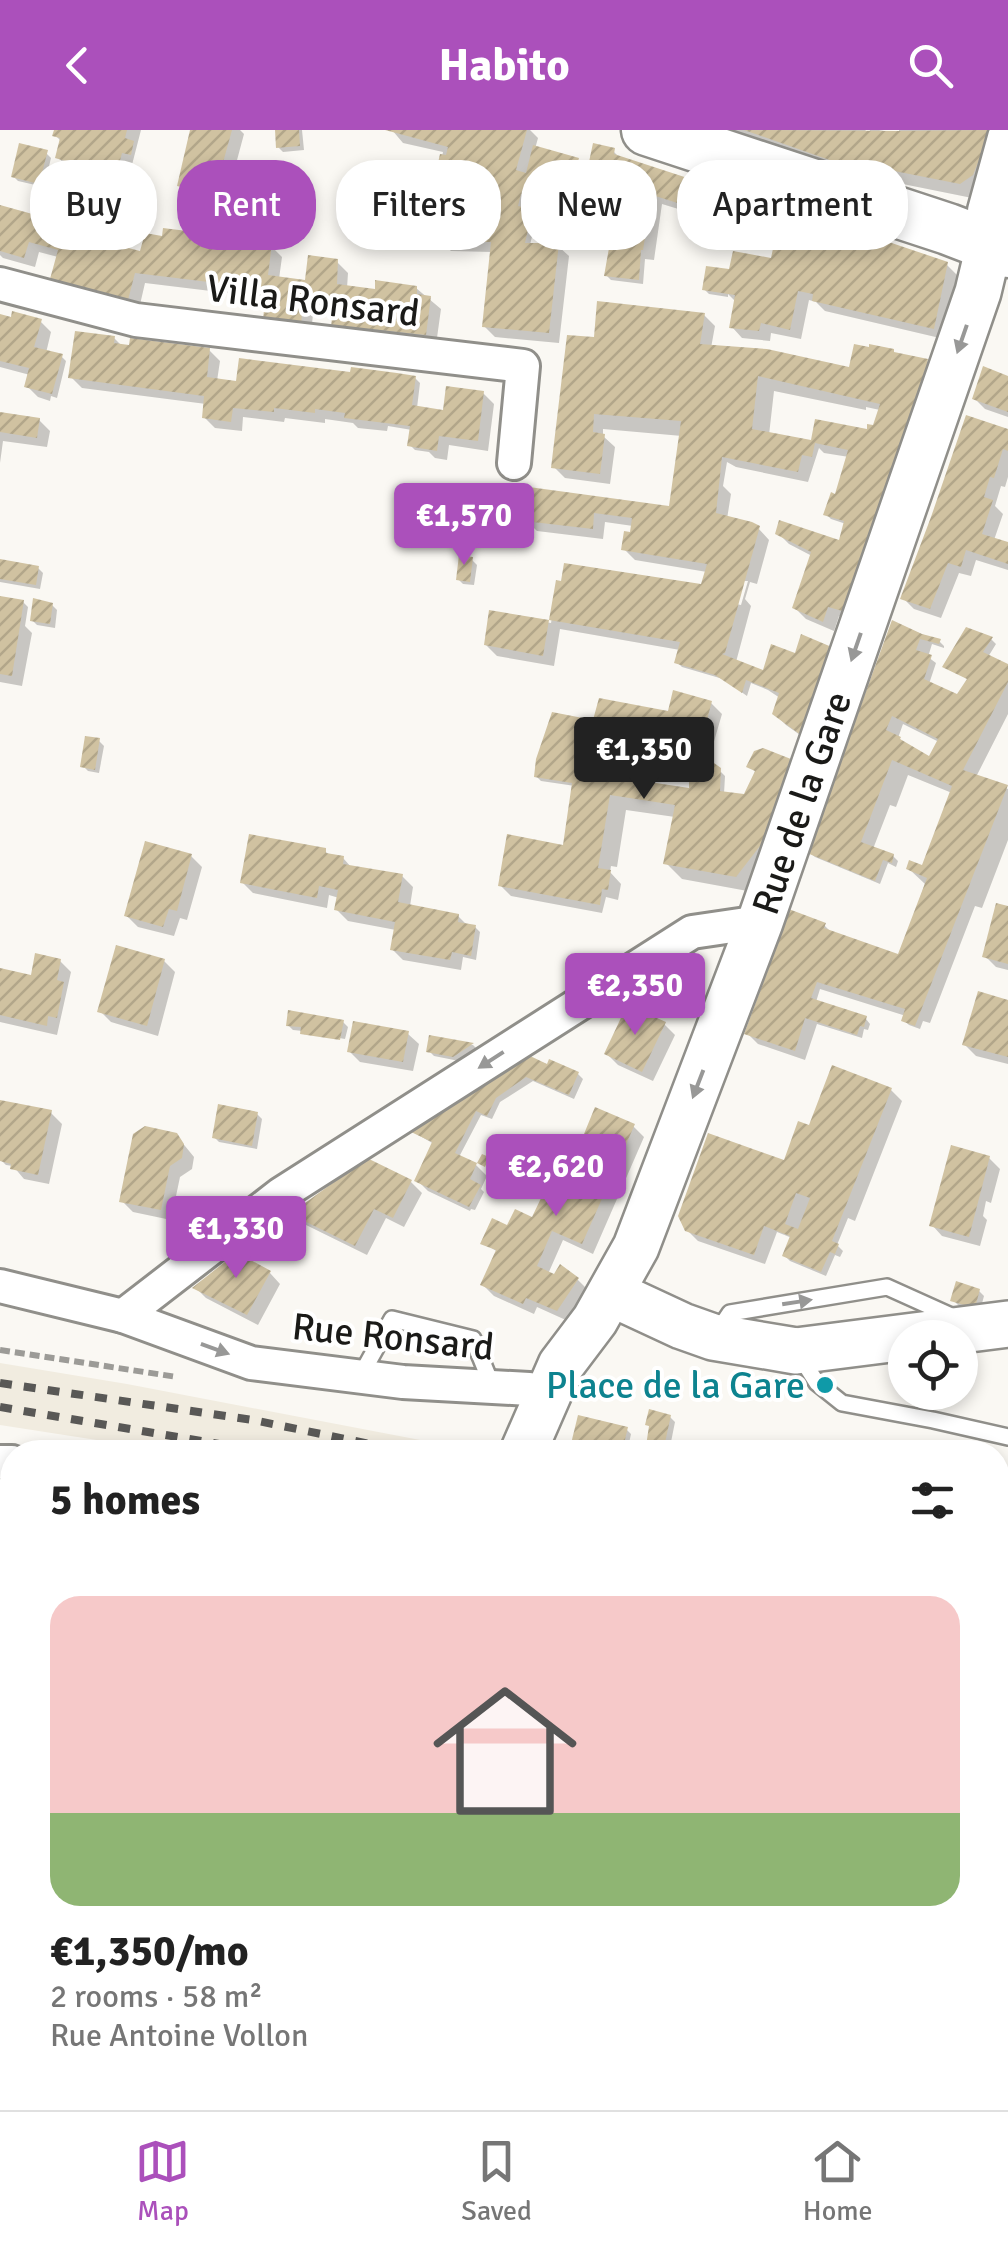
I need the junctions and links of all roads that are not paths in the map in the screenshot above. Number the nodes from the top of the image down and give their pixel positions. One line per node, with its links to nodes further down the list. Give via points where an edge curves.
1 (647, 130): 3 (main road)
2 (1008, 138): 3 (street, via 988,211)
3 (998, 249): 6 (main road, Rue de la Gare, one-way to 6)
4 (0, 284): 5 (street, Villa Ronsard, via 136,320 522,366)
5 (514, 463)
6 (760, 922): 8 (main road, Rue de la Gare, one-way to 8, via 636,1246); 9 (street, one-way to 9, via 692,932 281,1194)
7 (0, 1286): 9 (street, Rue Ronsard)
8 (611, 1293): 11 (main road); 15 (main road, Rue de la Gare, via 561,1365)
9 (124, 1316): 13 (street, Rue Ronsard, one-way to 13, via 251,1362)
10 (988, 1326): 11 (lane, one-way to 10, via 730,1312 886,1287); 12 (main road)
11 (714, 1337): 12 (main road)
12 (796, 1351): 16 (lane, via 842,1403)
13 (360, 1376): 14 (street, Rue Ronsard); 14 (lane, via 392,1319 473,1339)
14 (493, 1388): 15 (street, Rue Ronsard)
15 (549, 1396): 17 (main road, Rue de la Gare)
16 (1008, 1437)
17 (528, 1440)

